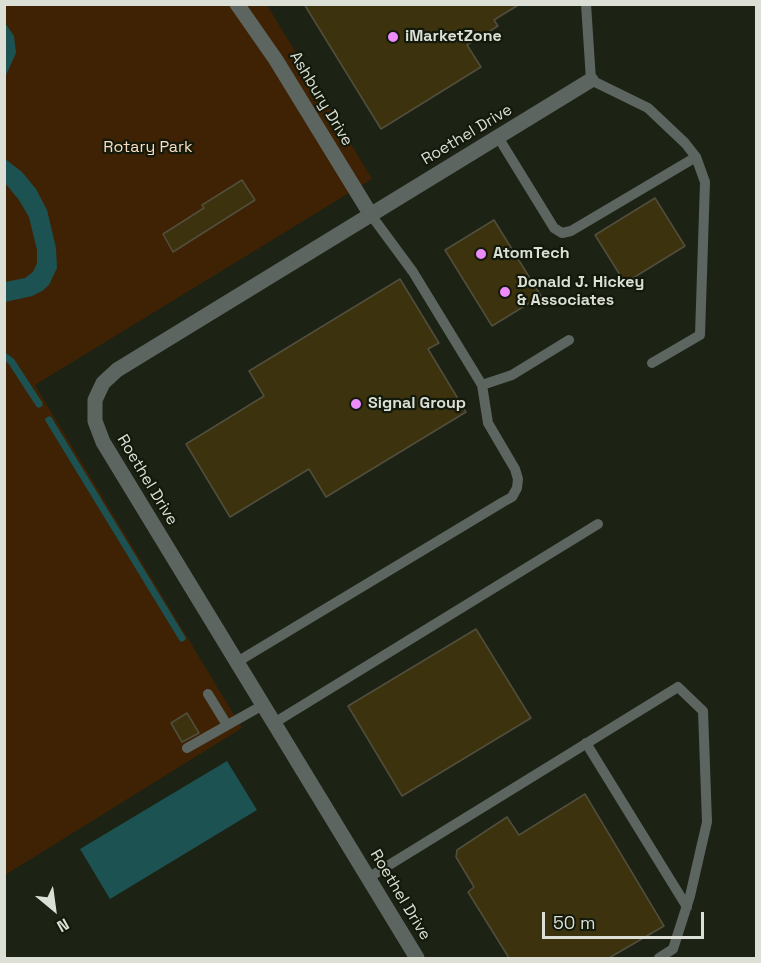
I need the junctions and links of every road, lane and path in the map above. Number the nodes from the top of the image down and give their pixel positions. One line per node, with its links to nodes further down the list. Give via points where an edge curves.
1 (237, 4): 6 (street, Ashbury Drive)
2 (586, 4): 3 (lane)
3 (591, 80): 4 (street, Roethel Drive); 5 (lane, via 648,108)
4 (498, 137): 5 (lane, via 554,228 562,233); 6 (street, Roethel Drive)
5 (696, 157): 8 (lane, via 706,192 700,335)
6 (371, 214): 9 (lane, via 413,272); 11 (street, Roethel Drive, via 117,370 103,383 94,400 103,442)
7 (569, 340): 9 (lane, via 512,375)
8 (652, 363)
9 (482, 385): 11 (lane, via 488,423 518,479 512,497)
10 (598, 524): 14 (lane)
11 (237, 662): 13 (street, Roethel Drive)
12 (208, 694): 15 (lane)
13 (263, 705): 14 (street, Roethel Drive); 15 (lane)
14 (274, 723): 18 (street, Roethel Drive)
15 (227, 725): 17 (lane)
16 (586, 743): 18 (lane); 19 (lane); 19 (lane, via 678,687 703,711 707,822)
17 (188, 748)
18 (368, 878): 20 (street, Roethel Drive)
19 (687, 907): 21 (lane, via 673,949)
20 (417, 958)
21 (659, 958)

